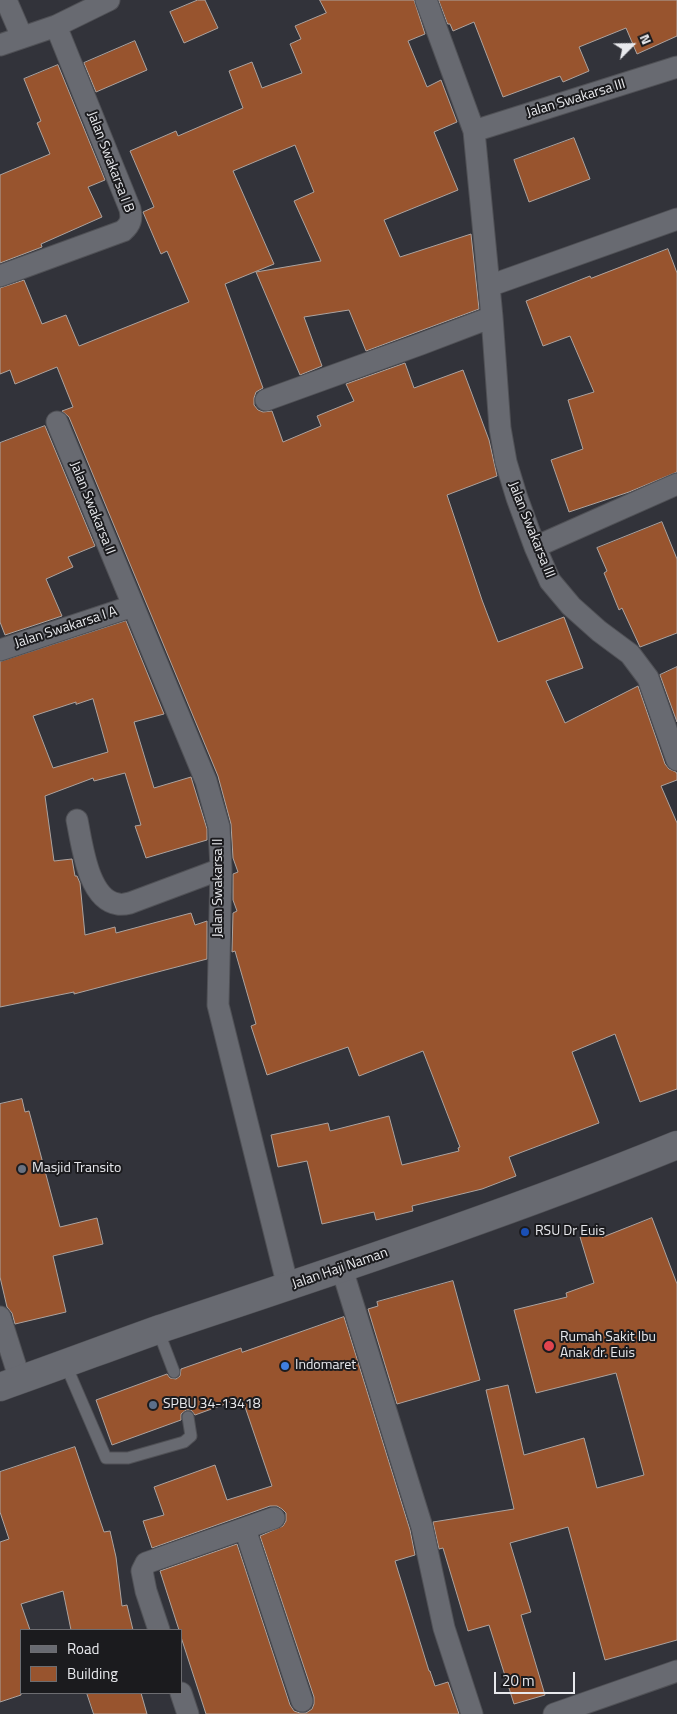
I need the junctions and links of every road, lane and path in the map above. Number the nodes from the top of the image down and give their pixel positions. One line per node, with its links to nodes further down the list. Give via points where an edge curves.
1 (6, 0): 5 (street)
2 (109, 0): 4 (street)
3 (426, 0): 8 (street, Jalan Swakarsa III)
4 (56, 26): 5 (street); 10 (street, Jalan Swakarsa I B, via 131,218 123,231)
5 (22, 37): 6 (street)
6 (0, 44)
7 (677, 67): 8 (street, Jalan Swakarsa III)
8 (474, 131): 11 (street, Jalan Swakarsa III)
9 (675, 226): 11 (street)
10 (0, 276)
11 (489, 286): 12 (street, Jalan Swakarsa III)
12 (492, 317): 13 (street); 16 (street, Jalan Swakarsa III, via 500,428 506,462)
13 (266, 400)
14 (57, 422): 17 (street, Jalan Swakarsa II)
15 (677, 484): 16 (street)
16 (535, 547): 19 (street, Jalan Swakarsa III, via 550,581 571,606 630,654 648,678)
17 (133, 606): 18 (street, Jalan Swakarsa I A); 21 (street, Jalan Swakarsa II, via 206,782 219,827)
18 (0, 650)
19 (677, 760)
20 (77, 820): 21 (street, via 93,882 106,899 117,904 130,904)
21 (221, 869): 24 (street, Jalan Swakarsa II, via 218,1005)
22 (677, 1145): 23 (street, Jalan Haji Naman)
23 (342, 1269): 24 (street, Jalan Haji Naman); 38 (street, via 422,1527 444,1628)
24 (288, 1287): 26 (street, Jalan Haji Naman)
25 (0, 1317): 29 (street)
26 (158, 1330): 27 (street, Jalan Haji Naman); 28 (lane)
27 (65, 1363): 29 (street, Jalan Haji Naman); 30 (lane, via 106,1458 128,1458 184,1442 191,1436)
28 (174, 1372)
29 (10, 1383)
30 (188, 1417)
31 (274, 1518): 32 (street)
32 (245, 1529): 33 (street, via 146,1563 142,1571); 36 (street)
33 (159, 1629)
34 (677, 1671): 39 (street)
35 (180, 1694): 37 (street)
36 (302, 1701)
37 (188, 1714)
38 (472, 1714)
39 (554, 1714)

